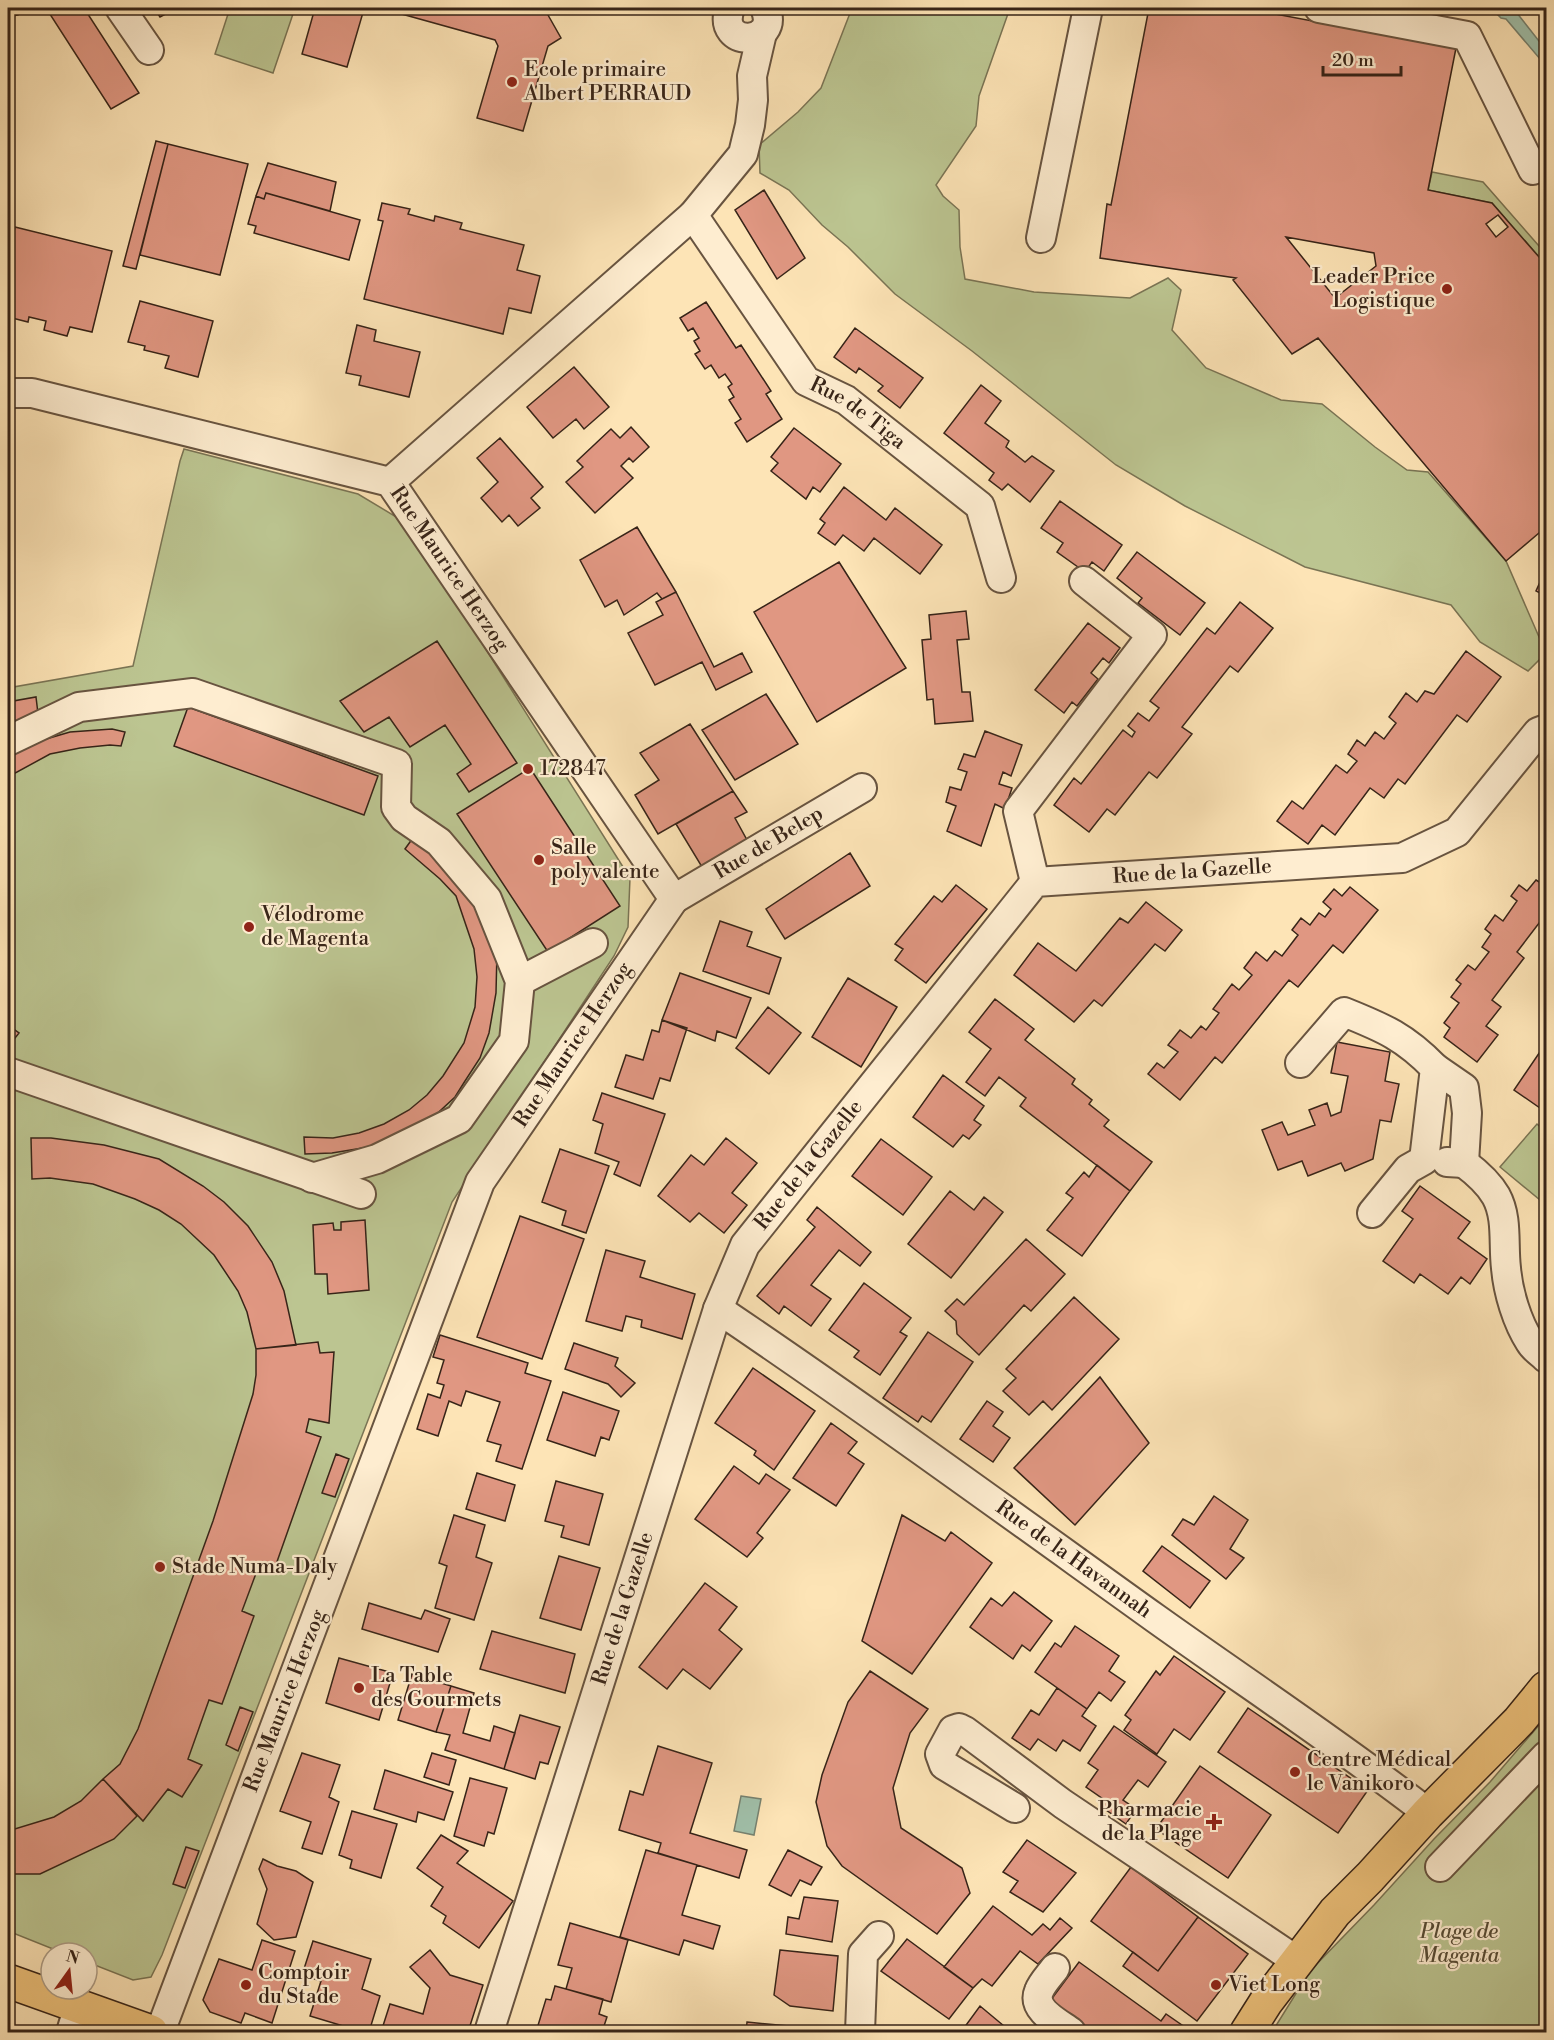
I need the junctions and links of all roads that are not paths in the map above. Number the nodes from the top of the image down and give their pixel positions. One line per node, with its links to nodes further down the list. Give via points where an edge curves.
1 (120, 8): 6 (street)
2 (1088, 8): 10 (street)
3 (1319, 8): 8 (street, via 1467,36)
4 (726, 17): 5 (street, via 744,38 750,38); 7 (street)
5 (769, 18): 7 (street)
6 (149, 50)
7 (752, 76): 9 (street, via 753,100 743,154)
8 (1542, 171)
9 (693, 215): 12 (street); 13 (street, Rue de Tiga, via 806,381 846,400 980,506)
10 (1041, 238)
11 (8, 393): 12 (street, Rue Maurice Herzog, via 32,393)
12 (390, 482): 19 (street, Rue Maurice Herzog)
13 (1001, 578)
14 (1084, 581): 18 (street, via 1152,635 1018,811)
15 (1546, 729): 18 (street, Rue de la Gazelle, via 1538,732 1457,832 1402,858)
16 (8, 741): 21 (street, via 79,707 194,693 397,764 396,807 404,818 439,842 487,899)
17 (862, 788): 19 (street, Rue de Belep)
18 (1035, 882): 30 (street, Rue de la Gazelle, via 745,1245)
19 (674, 899): 43 (street, Rue Maurice Herzog, via 480,1182)
20 (593, 943): 21 (street)
21 (520, 981): 27 (street, via 514,1041 459,1119 377,1159)
22 (1300, 1063): 23 (street, via 1344,1012 1387,1029)
23 (1435, 1068): 25 (street); 26 (street, via 1464,1088)
24 (8, 1072): 27 (street)
25 (1424, 1160): 26 (street); 29 (street, via 1408,1169)
26 (1464, 1163): 31 (street, via 1482,1177 1496,1197 1505,1233 1506,1268 1520,1322 1530,1344)
27 (312, 1178): 28 (street)
28 (361, 1194)
29 (1372, 1213)
30 (718, 1309): 35 (street, Rue de la Havannah); 44 (street, Rue de la Gazelle)
31 (1546, 1358)
32 (1546, 1688): 35 (main road, via 1519,1721)
33 (1546, 1756): 36 (street)
34 (1015, 1808): 38 (street, via 944,1765 940,1754 953,1730 965,1731 1063,1804)
35 (1428, 1813): 38 (main road, via 1335,1912)
36 (1440, 1867)
37 (879, 1936): 45 (street, via 862,1954)
38 (1297, 1961): 47 (main road)
39 (1055, 1968): 46 (street, via 1038,1992 1038,2003 1042,2011)
40 (8, 1980): 41 (main road)
41 (75, 2019): 42 (main road)
42 (151, 2032)
43 (160, 2032)
44 (489, 2032)
45 (860, 2032)
46 (1071, 2032)
47 (1247, 2032)

